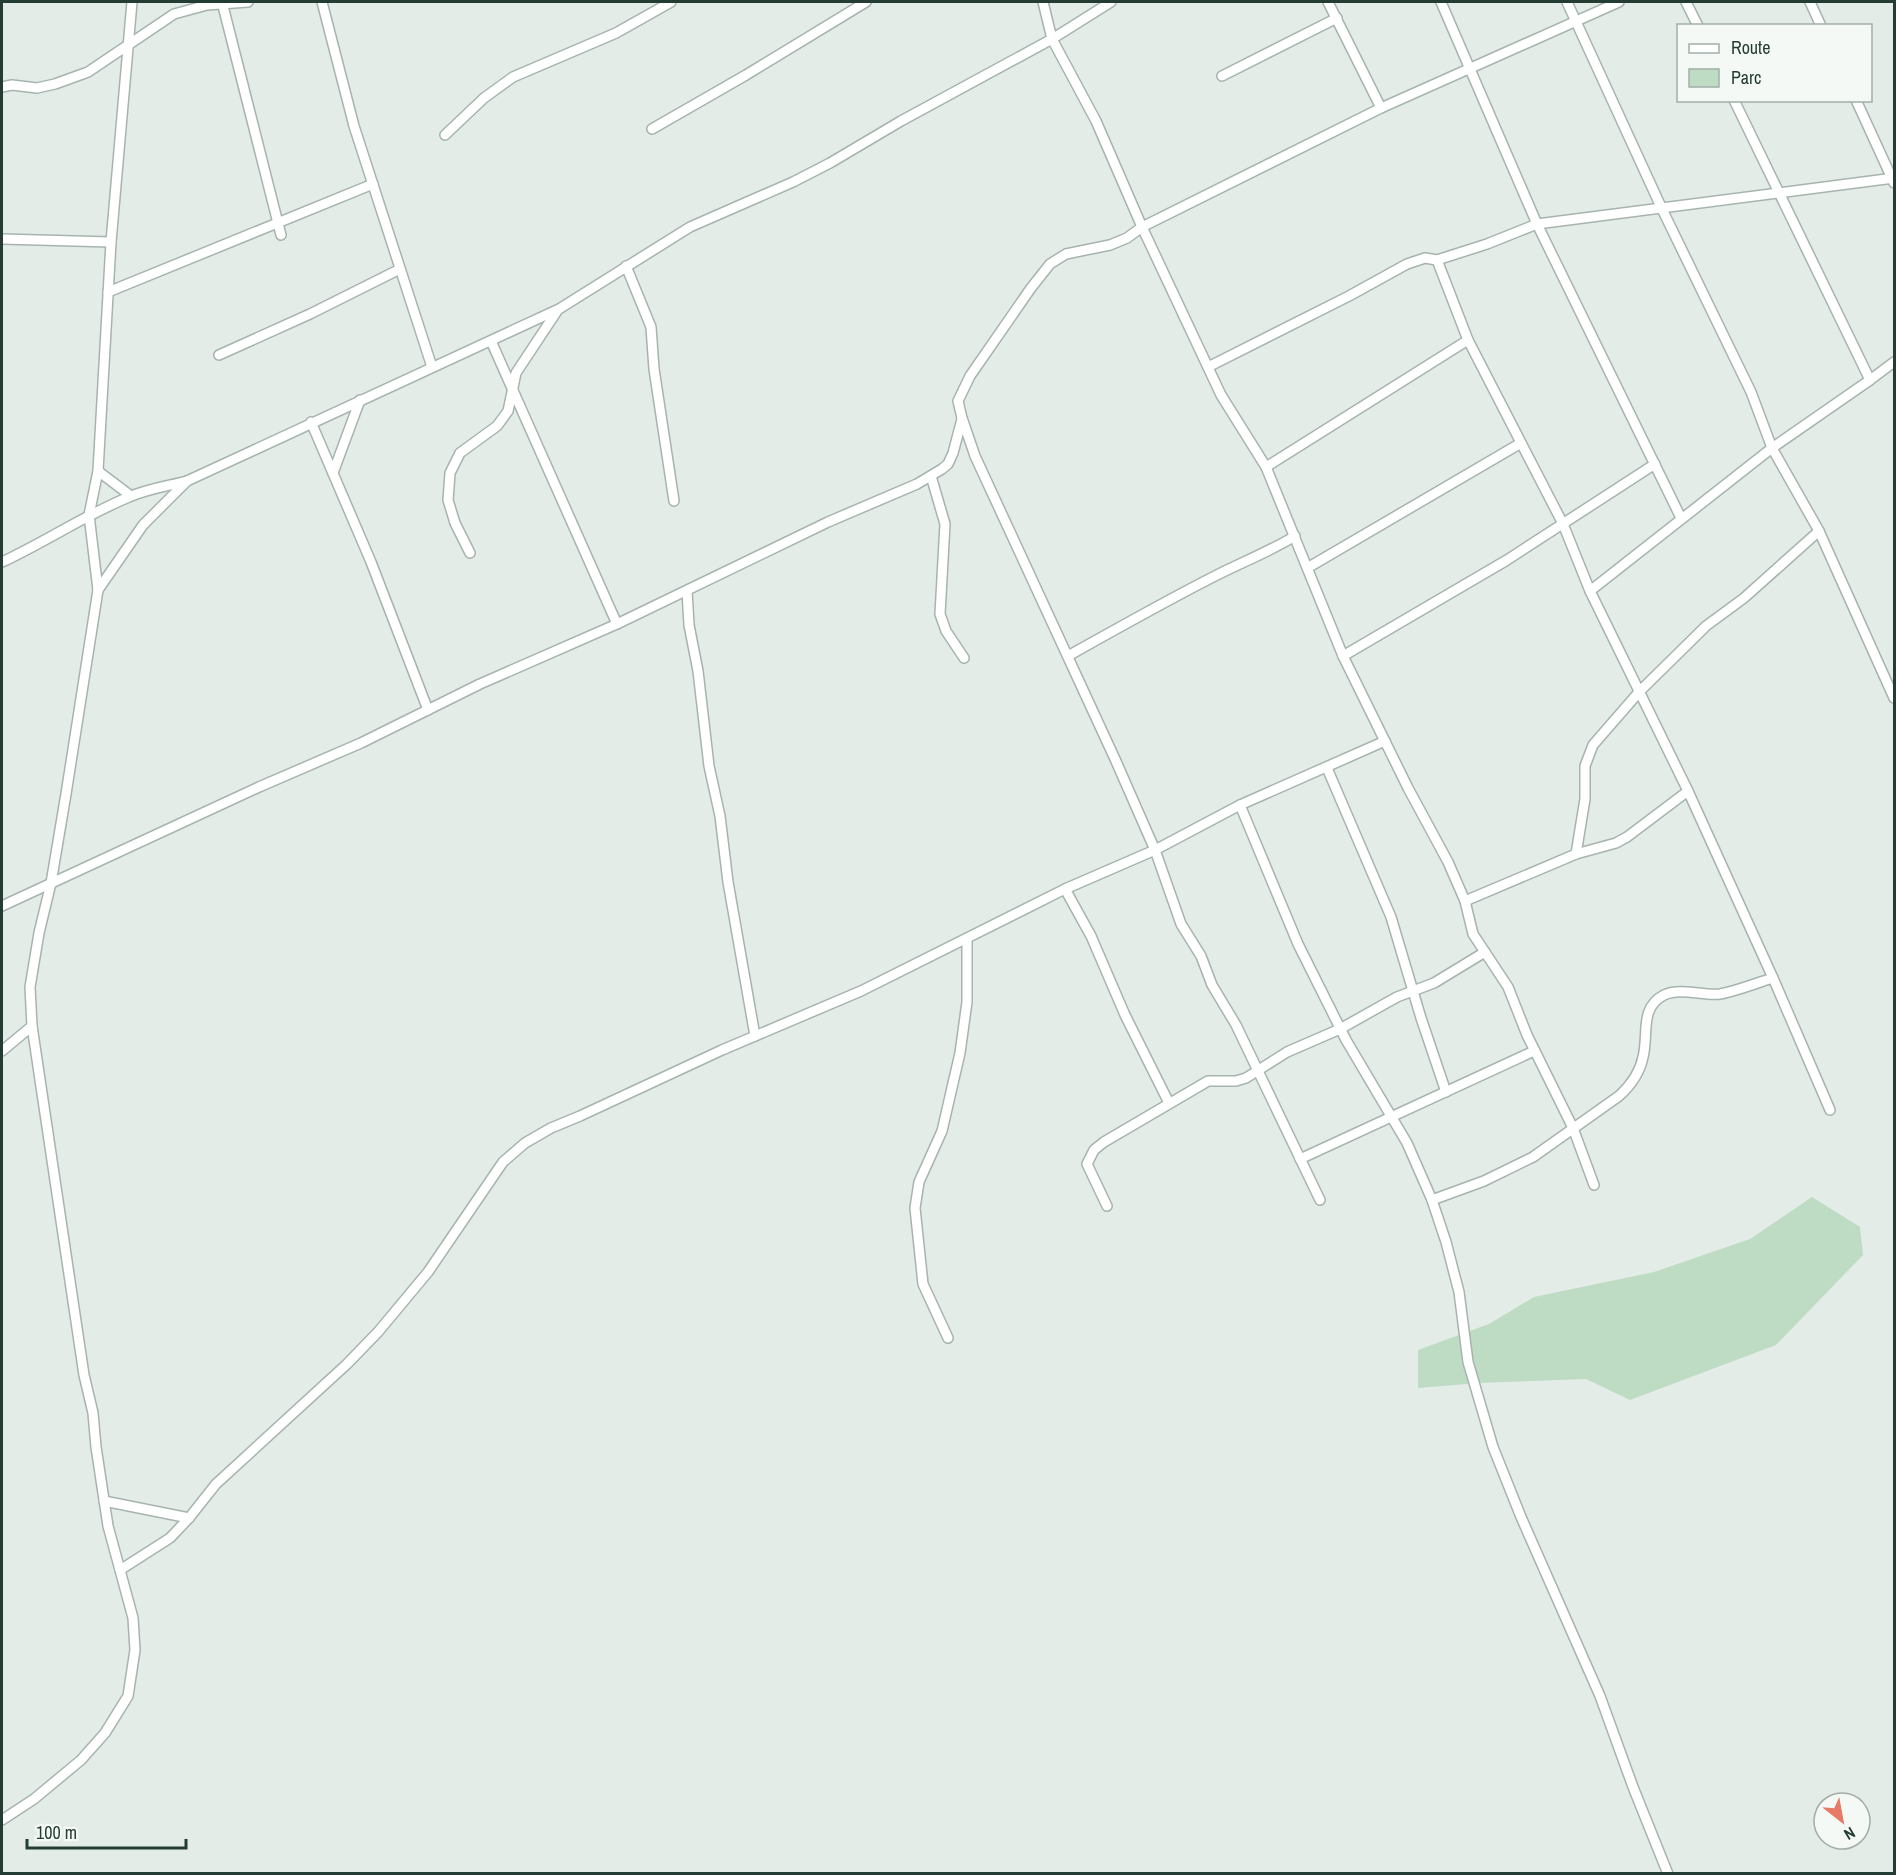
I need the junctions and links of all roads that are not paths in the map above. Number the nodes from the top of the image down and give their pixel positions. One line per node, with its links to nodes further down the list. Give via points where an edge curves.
1 (132, 2): 20 (street)
2 (248, 2): 14 (street)
3 (322, 2): 30 (street)
4 (671, 2): 28 (street, via 616,33 513,77)
5 (866, 2): 27 (street)
6 (1043, 2): 19 (street)
7 (1112, 2): 19 (street)
8 (1328, 2): 15 (street)
9 (1441, 2): 21 (street)
10 (1567, 2): 16 (street)
11 (1619, 2): 16 (street)
12 (1686, 2): 17 (street)
13 (1810, 2): 18 (street)
14 (223, 3): 20 (street, via 174,14); 33 (street)
15 (1337, 18): 22 (street); 26 (street)
16 (1576, 21): 21 (street); 32 (street)
17 (1697, 24)
18 (1820, 24)
19 (1053, 39): 35 (street, via 1096,120); 40 (street, via 830,163 690,226)
20 (129, 46): 23 (street, via 88,72 55,84); 38 (street)
21 (1468, 67): 26 (street); 34 (street)
22 (1222, 76)
23 (2, 87)
24 (1735, 102): 31 (street)
25 (1857, 102): 29 (street)
26 (1381, 108): 35 (street)
27 (652, 129)
28 (445, 135)
29 (1894, 180): 31 (street)
30 (373, 184): 33 (street); 41 (street)
31 (1778, 193): 32 (street); 50 (street)
32 (1662, 209): 34 (street); 56 (street, via 1751,392)
33 (278, 223): 36 (street); 42 (street)
34 (1537, 224): 39 (street); 57 (street)
35 (1142, 227): 49 (street); 53 (street, via 1110,245 1066,254 1050,264 970,376 958,401)
36 (281, 235)
37 (2, 239): 38 (street)
38 (111, 242): 42 (street)
39 (1437, 260): 44 (street); 49 (street, via 1425,258 1407,264)
40 (626, 266): 43 (street); 64 (street, via 651,327)
41 (400, 269): 46 (street); 48 (street)
42 (108, 292): 59 (street)
43 (559, 309): 45 (street); 51 (street, via 516,373)
44 (1468, 340): 55 (street); 58 (street)
45 (490, 341): 48 (street); 51 (street)
46 (219, 355)
47 (1894, 362): 50 (street)
48 (432, 367): 52 (street)
49 (1208, 367): 58 (street)
50 (1870, 380): 56 (street)
51 (513, 390): 70 (street, via 508,411 497,426 460,453 450,473 448,500); 76 (street)
52 (360, 400): 54 (street); 60 (street)
53 (962, 418): 61 (street, via 948,464); 77 (street, via 975,456)
54 (310, 422): 60 (street); 62 (street)
55 (1521, 443): 67 (street); 72 (street)
56 (1772, 448): 66 (street); 68 (street)
57 (1655, 464): 66 (street); 67 (street)
58 (1266, 467): 69 (street)
59 (98, 471): 63 (street); 65 (street)
60 (333, 473): 82 (street)
61 (931, 476): 74 (street); 79 (street, via 945,524 940,614)
62 (187, 481): 63 (street); 73 (street, via 143,525)
63 (131, 496): 65 (street)
64 (674, 501)
65 (89, 515): 71 (street); 73 (street)
66 (1682, 518): 75 (street)
67 (1563, 524): 75 (street); 78 (street)
68 (1819, 531): 80 (street, via 1772,575 1706,626); 81 (street)
69 (1295, 536): 72 (street); 77 (street, via 1148,610)
70 (470, 553)
71 (2, 562)
72 (1309, 567): 78 (street)
73 (98, 590): 89 (street)
74 (687, 591): 76 (street); 99 (street, via 709,766)
75 (1590, 591): 80 (street)
76 (617, 624): 82 (street)
77 (1068, 656): 87 (street)
78 (1343, 656): 83 (street)
79 (964, 658)
80 (1639, 692): 85 (street); 88 (street, via 1593,745 1585,766 1585,799)
81 (1894, 698)
82 (428, 710): 89 (street)
83 (1385, 741): 84 (street); 91 (street)
84 (1327, 768): 86 (street); 96 (street, via 1391,917)
85 (1688, 791): 88 (street, via 1627,837); 95 (street)
86 (1240, 806): 87 (street); 98 (street, via 1298,944)
87 (1155, 850): 90 (street); 102 (street, via 1181,924)
88 (1576, 854): 91 (street)
89 (51, 883): 92 (street); 97 (street, via 30,987)
90 (1065, 889): 93 (street); 104 (street)
91 (1465, 901): 94 (street, via 1473,934)
92 (2, 906)
93 (967, 939): 99 (street, via 861,991); 113 (street, via 967,1002 960,1053 942,1131 919,1182 915,1208 923,1284)
94 (1485, 952): 96 (street); 101 (street, via 1508,987)
95 (1773, 978): 105 (street); 107 (street, via 1722,994 1675,993 1658,1000 1647,1014 1643,1060 1629,1087)
96 (1413, 991): 98 (street); 103 (street)
97 (32, 1026): 100 (street); 114 (street)
98 (1340, 1029): 102 (street); 106 (street)
99 (755, 1036): 115 (street, via 551,1128 510,1155 428,1272 378,1332 216,1484)
100 (2, 1051)
101 (1534, 1051): 103 (street); 107 (street)
102 (1257, 1070): 104 (street, via 1236,1081 1208,1082); 108 (street)
103 (1446, 1092): 106 (street)
104 (1169, 1103): 112 (street, via 1104,1142 1089,1157 1087,1164)
105 (1830, 1110)
106 (1392, 1116): 108 (street); 111 (street)
107 (1573, 1128): 109 (street); 111 (street, via 1533,1157)
108 (1300, 1159): 110 (street)
109 (1594, 1185)
110 (1320, 1200)
111 (1432, 1200): 118 (street, via 1459,1292 1468,1362 1493,1447 1600,1696)
112 (1107, 1206)
113 (948, 1338)
114 (104, 1502): 115 (street); 116 (street)
115 (189, 1518): 116 (street, via 170,1538)
116 (120, 1570): 117 (street, via 133,1618 135,1650 128,1696 105,1733 81,1760)
117 (2, 1820)
118 (1668, 1874)

